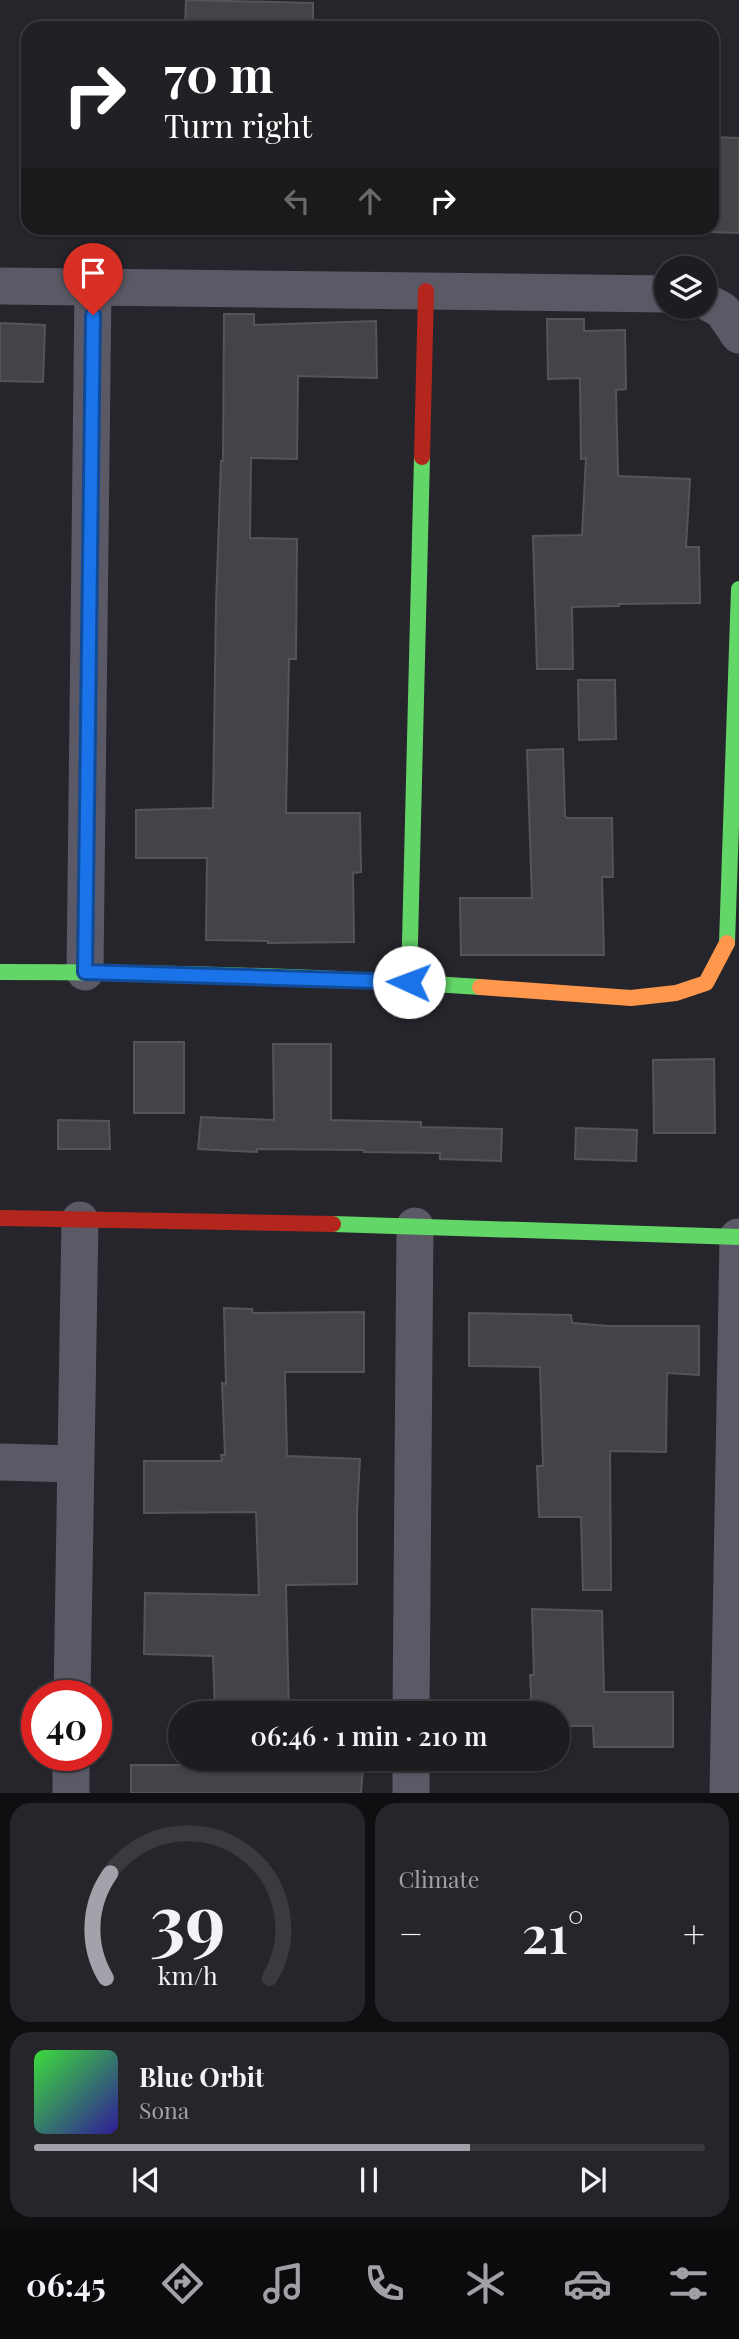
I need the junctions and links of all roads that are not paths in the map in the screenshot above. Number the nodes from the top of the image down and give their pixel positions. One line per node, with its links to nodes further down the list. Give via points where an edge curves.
1 (0, 286): 2 (street)
2 (93, 287): 3 (street); 9 (street)
3 (426, 291): 4 (street); 10 (street)
4 (654, 293)
5 (717, 307): 6 (street)
6 (739, 335)
7 (739, 589): 10 (street, via 727,946 706,983 676,993 631,998)
8 (0, 972): 9 (street)
9 (85, 972): 10 (street)
10 (409, 982)
11 (0, 1218): 12 (street)
12 (79, 1220): 13 (street); 16 (street)
13 (415, 1226): 14 (street); 18 (street)
14 (738, 1237): 23 (street)
15 (0, 1462): 16 (street)
16 (74, 1464): 17 (street)
17 (72, 1680)
18 (411, 1701)
19 (71, 1771): 21 (street)
20 (411, 1771): 22 (street)
21 (71, 1793)
22 (411, 1793)
23 (728, 1793)

